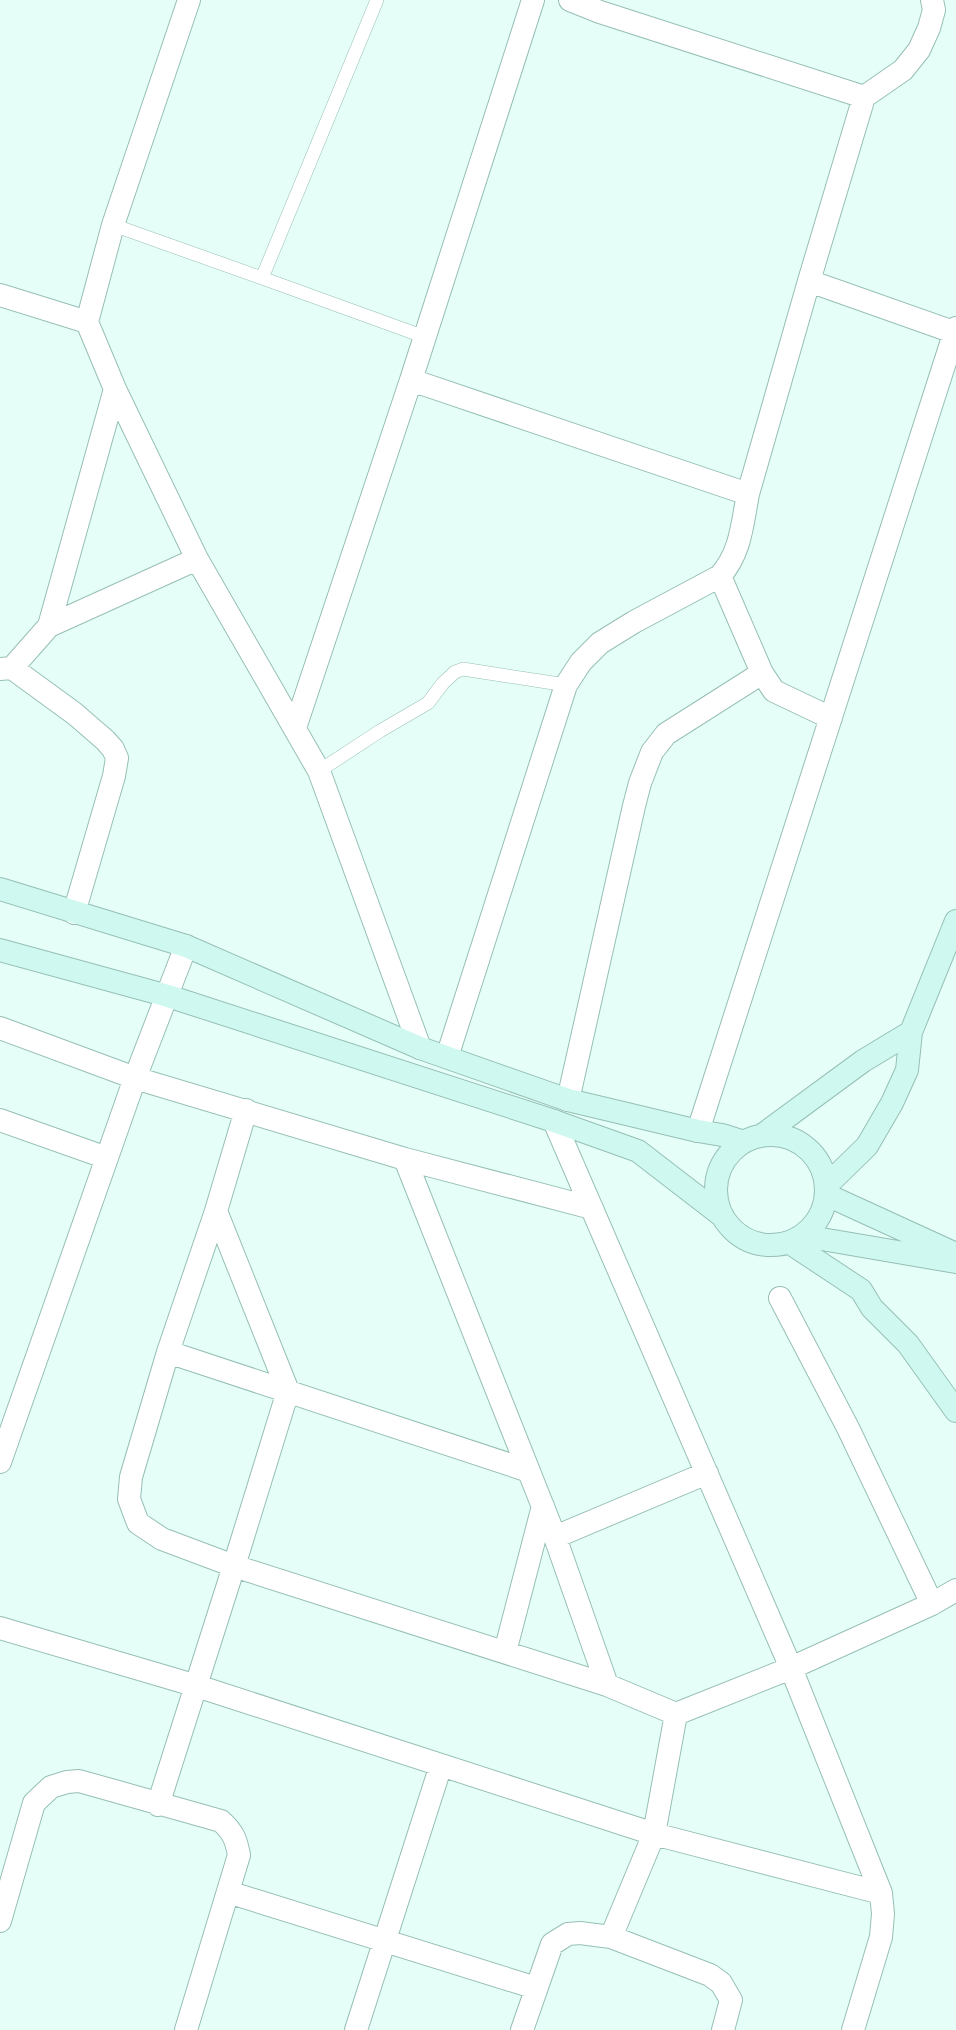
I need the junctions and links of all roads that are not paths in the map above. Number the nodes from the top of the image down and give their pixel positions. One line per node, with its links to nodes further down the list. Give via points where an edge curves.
1 (189, 0): 8 (street)
2 (377, 0): 9 (lane)
3 (533, 0): 14 (street)
4 (570, 0): 6 (street)
5 (932, 0): 7 (street, via 934,10 919,50 902,70)
6 (602, 6): 7 (street)
7 (864, 97): 10 (street)
8 (113, 225): 9 (lane); 12 (street)
9 (262, 278): 14 (lane)
10 (809, 282): 13 (street); 17 (street)
11 (0, 295): 12 (street)
12 (87, 322): 16 (street)
13 (956, 331): 24 (street)
14 (425, 337): 15 (street)
15 (411, 380): 17 (street); 25 (street)
16 (115, 389): 18 (street); 20 (street)
17 (748, 494): 19 (street, via 736,551)
18 (197, 559): 20 (street); 25 (street)
19 (720, 576): 22 (street); 23 (street, via 600,643 581,662)
20 (49, 626): 21 (street)
21 (6, 669): 28 (street, via 75,714 105,740 117,758)
22 (762, 673): 24 (street, via 774,691); 38 (street, via 666,734 652,752 634,806)
23 (566, 684): 26 (lane, via 464,669 455,672 428,703); 36 (street)
24 (831, 718): 42 (street)
25 (295, 728): 26 (street)
26 (319, 771): 35 (street)
27 (0, 889): 28 (main road)
28 (74, 913): 30 (main road)
29 (956, 921): 34 (main road)
30 (186, 946): 32 (street); 35 (main road)
31 (0, 950): 32 (main road)
32 (168, 996): 37 (street); 41 (main road)
33 (0, 1028): 37 (street)
34 (911, 1032): 43 (main road, via 863,1061); 46 (main road, via 908,1070 892,1103 867,1146)
35 (420, 1048): 36 (main road)
36 (447, 1057): 38 (main road)
37 (135, 1078): 39 (street); 44 (street)
38 (568, 1100): 42 (main road)
39 (246, 1110): 45 (street); 48 (street)
40 (0, 1120): 44 (street)
41 (554, 1121): 47 (street); 49 (main road, via 638,1151)
42 (698, 1132): 43 (main road)
43 (752, 1139): 46 (main road, via 779,1135 797,1141 812,1152 822,1168); 49 (main road, via 734,1149 723,1163 716,1180 716,1198)
44 (107, 1158): 57 (street)
45 (405, 1159): 47 (street); 58 (street)
46 (827, 1190): 50 (main road, via 825,1207 820,1218); 51 (main road)
47 (592, 1208): 59 (street)
48 (216, 1211): 54 (street); 55 (street)
49 (721, 1215): 50 (main road, via 730,1228 743,1238 758,1244 774,1246)
50 (797, 1239): 52 (main road); 56 (main road, via 861,1290 872,1308 908,1344)
51 (956, 1254)
52 (956, 1262)
53 (780, 1298): 63 (street, via 848,1428)
54 (168, 1352): 55 (street); 62 (street, via 131,1476 129,1499 138,1522 162,1539)
55 (288, 1391): 58 (street); 62 (street)
56 (956, 1411)
57 (0, 1462)
58 (529, 1471): 60 (street)
59 (707, 1473): 61 (street); 66 (street)
60 (543, 1506): 61 (street); 65 (street)
61 (555, 1537): 67 (street)
62 (234, 1566): 65 (street); 68 (street)
63 (949, 1598): 66 (street)
64 (0, 1628): 68 (street)
65 (505, 1652): 67 (street)
66 (791, 1668): 69 (street); 74 (street)
67 (607, 1685): 69 (street)
68 (197, 1686): 70 (street); 71 (street)
69 (676, 1714): 72 (street)
70 (441, 1765): 72 (street); 77 (street)
71 (158, 1805): 73 (street, via 221,1821 231,1830 236,1838 239,1855); 75 (street, via 79,1781 51,1786 34,1803)
72 (654, 1834): 74 (street); 76 (street)
73 (228, 1892): 77 (street); 79 (street)
74 (881, 1893): 83 (street, via 881,1937)
75 (0, 1921)
76 (611, 1937): 78 (street, via 568,1934 552,1944); 82 (street, via 710,1975 721,1983 731,2000)
77 (385, 1941): 78 (street); 80 (street)
78 (536, 1988): 81 (street)
79 (186, 2030)
80 (356, 2030)
81 (522, 2030)
82 (723, 2030)
83 (853, 2030)

